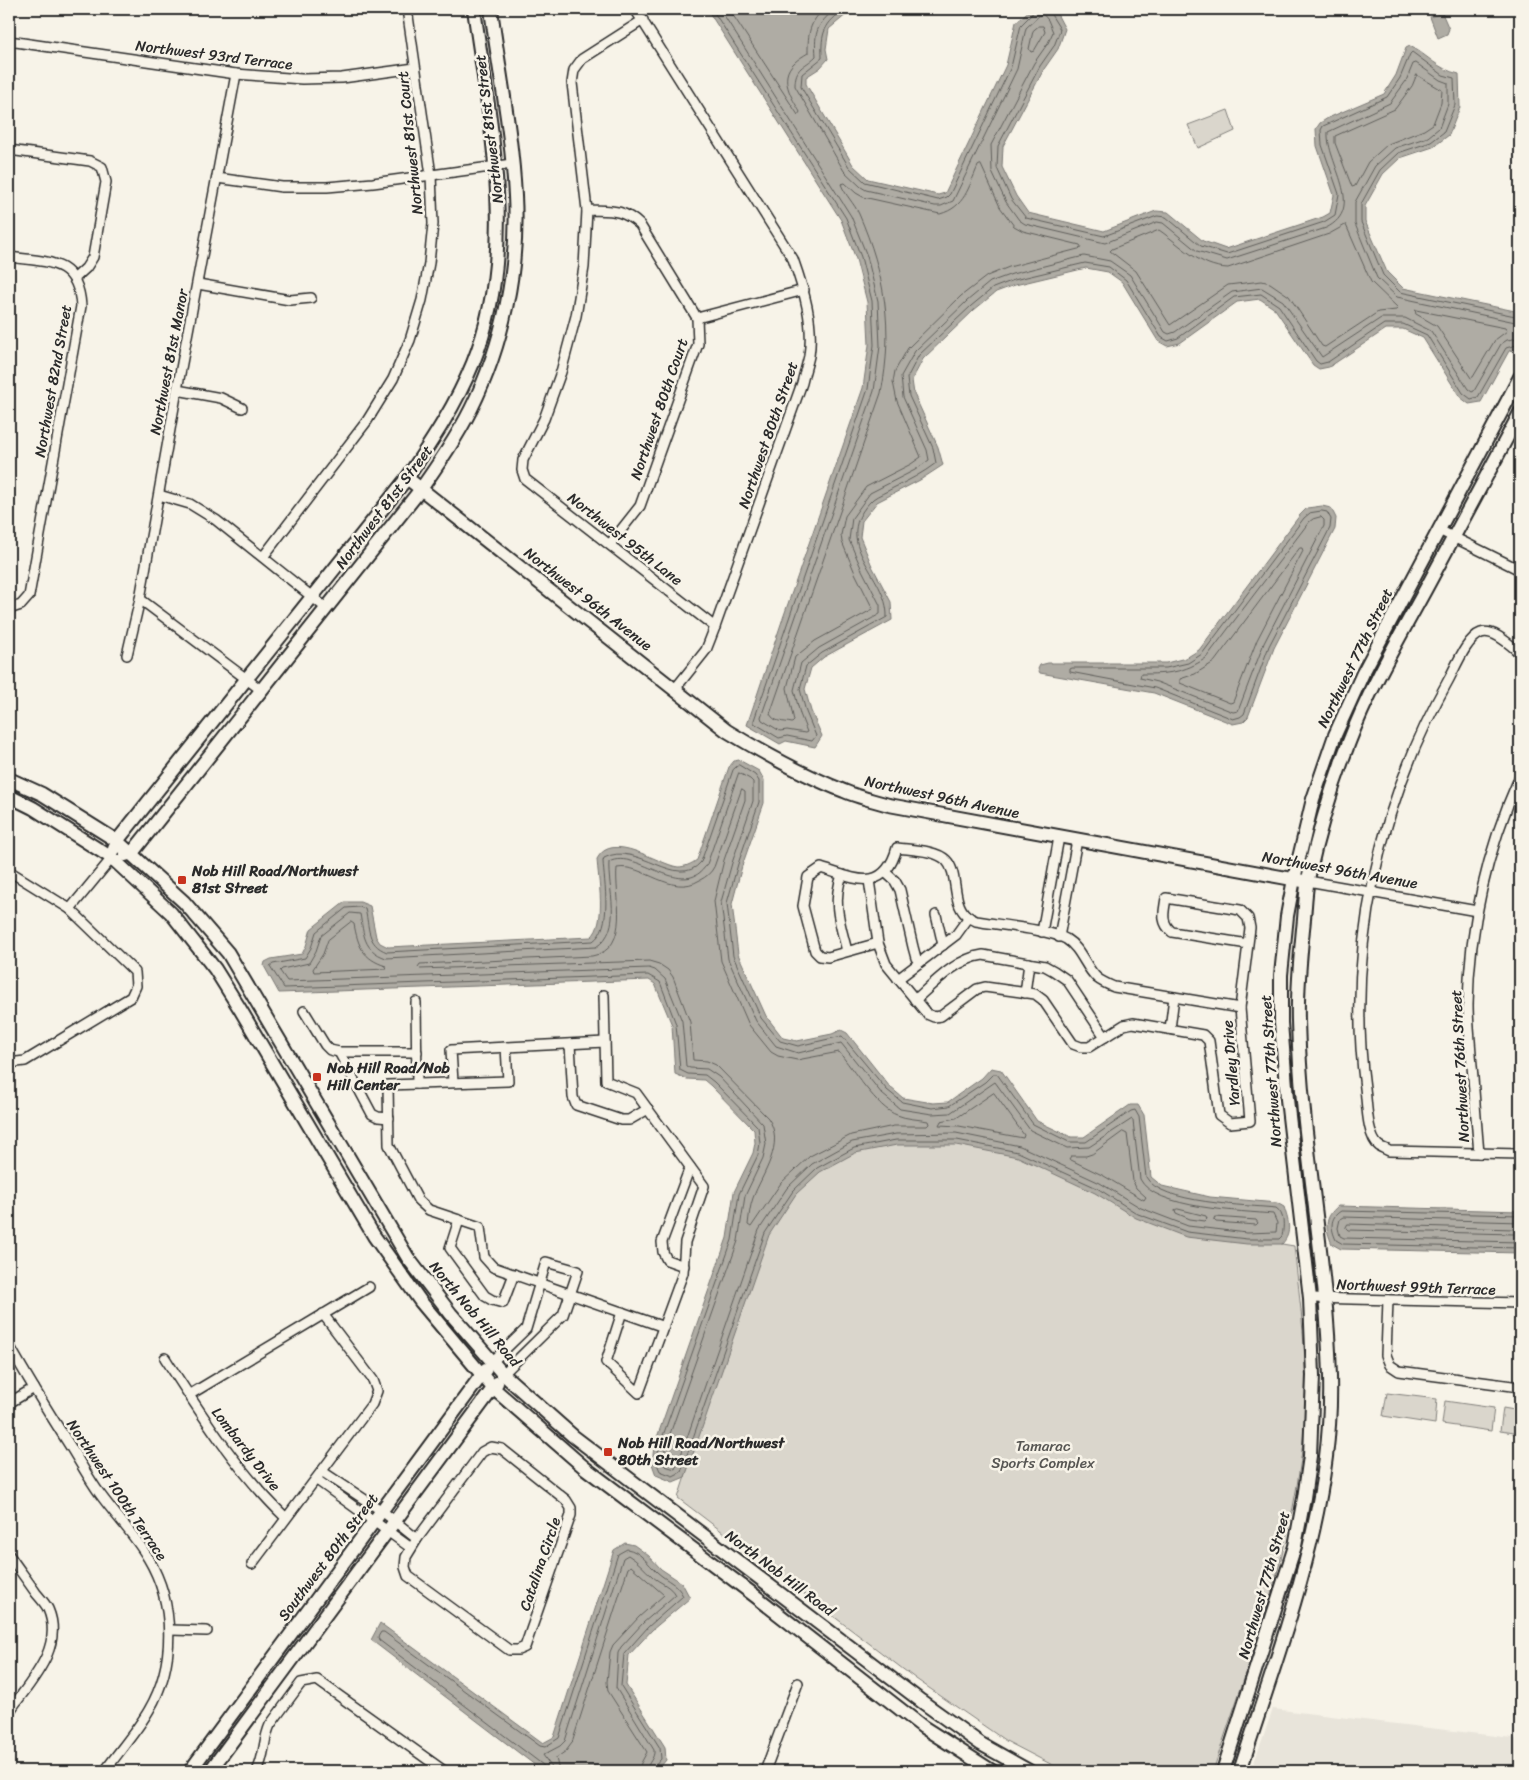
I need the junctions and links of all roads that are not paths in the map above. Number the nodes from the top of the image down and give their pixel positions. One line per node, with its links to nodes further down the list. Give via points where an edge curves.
1 (407, 9): 7 (street, Northwest 81st Court)
2 (474, 9): 11 (street, Northwest 81st Street)
3 (491, 9): 10 (street, Northwest 81st Street)
4 (635, 9): 5 (street, Northwest 80th Street)
5 (643, 20): 14 (street, via 582,59 574,70 572,83); 18 (street, Northwest 80th Street, via 793,259)
6 (9, 41): 8 (street, Northwest 93rd Terrace)
7 (416, 68): 8 (street, Northwest 93rd Terrace, via 342,78); 12 (street, Northwest 81st Court)
8 (236, 74): 13 (street, Northwest 81st Manor)
9 (9, 150): 16 (street, via 90,161 102,167 106,182 93,257)
10 (512, 164): 11 (street); 26 (street, Northwest 81st Street, via 515,240 510,287 501,325 489,366 471,408)
11 (495, 166): 12 (street); 25 (street, Northwest 81st Street, via 498,239 486,322 456,401)
12 (430, 175): 13 (street, via 327,187 282,186); 31 (street, Northwest 81st Court, via 433,224 430,264 410,340 393,379 367,421)
13 (217, 178): 17 (street, Northwest 81st Manor)
14 (587, 210): 20 (street, via 616,211 629,215 640,225); 30 (street, Northwest 95th Lane, via 584,267 576,316 561,372 544,419 523,460 522,470 525,478)
15 (9, 257): 16 (street, via 54,263 67,270)
16 (74, 279): 36 (street, Northwest 82nd Street, via 82,306 29,596 21,605)
17 (198, 284): 19 (street, via 290,300); 22 (street, Northwest 81st Manor)
18 (804, 290): 20 (street); 37 (street, Northwest 80th Street, via 810,328 809,356 802,383)
19 (311, 298)
20 (698, 318): 30 (street, Northwest 80th Court, via 698,344 640,506)
21 (1520, 377): 28 (street, Northwest 77th Street)
22 (177, 390): 23 (street, via 222,398); 27 (street, Northwest 81st Manor)
23 (242, 408)
24 (1520, 413): 29 (street, Northwest 77th Street)
25 (407, 478): 26 (street, Northwest 96th Avenue); 33 (street, Northwest 81st Street)
26 (421, 489): 35 (street, Northwest 81st Street); 41 (street, Northwest 96th Avenue)
27 (159, 495): 31 (street, via 190,504); 34 (street, Northwest 81st Manor)
28 (1439, 530): 29 (street); 54 (street, Northwest 77th Street, via 1363,672 1334,736 1313,800)
29 (1454, 537): 32 (street); 56 (street, Northwest 77th Street, via 1377,680 1349,742 1328,803)
30 (610, 544): 37 (street, Northwest 95th Lane)
31 (263, 557): 33 (street)
32 (1520, 570)
33 (312, 597): 35 (street); 40 (street, Northwest 81st Street)
34 (140, 599): 39 (street, Northwest 81st Manor); 40 (street)
35 (326, 608): 42 (street, Northwest 81st Street)
36 (9, 609)
37 (715, 627): 41 (street, Northwest 80th Street, via 706,650)
38 (1520, 652): 57 (street, via 1493,634 1481,633 1470,640 1408,763 1387,823)
39 (127, 655)
40 (247, 679): 42 (street); 48 (street, Northwest 81st Street)
41 (675, 689): 46 (street, Northwest 96th Avenue, via 727,730 765,754 846,792 889,805)
42 (261, 690): 49 (street, Northwest 81st Street)
43 (1520, 776): 61 (street, Northwest 76th Street, via 1505,810)
44 (9, 779): 48 (street, North Nob Hill Road, via 42,794)
45 (9, 796): 50 (street)
46 (1059, 837): 47 (street, Northwest 96th Avenue); 58 (street)
47 (1076, 840): 54 (street, Northwest 96th Avenue); 59 (street)
48 (117, 841): 49 (street, North Nob Hill Road); 50 (street, Northwest 81st Street)
49 (132, 854): 50 (street); 110 (street, North Nob Hill Road, via 184,902 228,953 408,1258)
50 (112, 858): 60 (street, Northwest 81st Street); 112 (street, via 171,913 215,969 374,1236 421,1302)
51 (9, 871): 60 (street)
52 (885, 872): 55 (street); 63 (street, via 898,848 934,854 946,860 951,868 959,905); 70 (street, via 900,890 916,958)
53 (842, 875): 55 (street); 69 (street, via 836,908); 69 (street, via 821,868 808,877 803,906 815,951 828,957)
54 (1294, 879): 56 (street, Northwest 96th Avenue); 101 (street, Northwest 77th Street, via 1282,966 1281,1023)
55 (869, 880): 66 (street, Yardley Drive)
56 (1308, 882): 57 (street, Northwest 96th Avenue); 102 (street, Northwest 77th Street, via 1298,976 1298,1022 1302,1097)
57 (1370, 891): 61 (street, Northwest 96th Avenue); 92 (street, via 1361,957 1360,1021 1371,1134 1378,1145 1389,1151)
58 (1048, 898): 59 (street); 64 (street)
59 (1065, 902): 65 (street)
60 (70, 909): 87 (street, via 134,972 136,986 131,997 123,1002 24,1061)
61 (1477, 911): 92 (street, Northwest 76th Street, via 1470,955 1468,1006)
62 (936, 915): 68 (street)
63 (969, 917): 64 (street, Yardley Drive, via 976,921); 68 (street)
64 (1042, 932): 65 (street, Yardley Drive)
65 (1059, 937): 75 (street, Yardley Drive, via 1077,949 1104,983)
66 (878, 943): 69 (street); 72 (street, Yardley Drive, via 886,964)
67 (1248, 944): 67 (street, via 1172,932 1163,920 1166,898 1240,910 1248,918); 78 (street)
68 (943, 945): 70 (street)
69 (847, 952)
70 (920, 962): 72 (street)
71 (1029, 963): 73 (street); 76 (street, via 983,955 967,958); 81 (street, via 1044,966 1067,980)
72 (898, 979): 76 (street, Yardley Drive)
73 (1025, 993): 76 (street, Yardley Drive, via 985,987 977,989 941,1016 934,1017); 81 (street, Yardley Drive, via 1035,994 1043,1000 1073,1044 1089,1047)
74 (604, 995): 82 (street)
75 (1174, 997): 78 (street, Yardley Drive); 80 (street)
76 (915, 1000)
77 (416, 1002): 86 (street)
78 (1240, 1008): 80 (street, Yardley Drive, via 1250,1121 1230,1123 1219,1115 1208,1041 1203,1035)
79 (304, 1011): 85 (street, via 325,1045)
80 (1170, 1029): 81 (street, Yardley Drive, via 1133,1023)
81 (1105, 1037)
82 (605, 1042): 83 (street); 90 (street, via 606,1081 636,1092)
83 (570, 1044): 84 (street); 90 (street, via 576,1105 621,1120 629,1120)
84 (506, 1047): 88 (street, via 451,1050); 88 (street, via 508,1081)
85 (339, 1052): 86 (street); 91 (street, via 372,1114)
86 (417, 1052): 89 (street)
87 (9, 1064)
88 (453, 1082): 89 (street)
89 (417, 1084): 91 (street, via 388,1085)
90 (648, 1110): 94 (street)
91 (389, 1118): 95 (street, via 389,1145 418,1200 429,1210)
92 (1479, 1153): 93 (street)
93 (1520, 1154)
94 (690, 1167): 96 (street, via 704,1186 685,1242); 96 (street, via 662,1242 667,1260)
95 (459, 1220): 97 (street, via 480,1226 484,1257 493,1267); 97 (street, via 450,1248 485,1296 503,1303)
96 (684, 1266): 107 (street)
97 (514, 1274): 98 (street)
98 (540, 1283): 100 (street); 100 (street, via 546,1262 578,1271); 110 (street, via 526,1329)
99 (369, 1287): 106 (street)
100 (571, 1294): 105 (street); 111 (street, via 563,1315)
101 (1310, 1298): 102 (street, Northwest 99th Terrace); 141 (street, Northwest 77th Street, via 1312,1420 1304,1498 1295,1546)
102 (1326, 1298): 103 (street, Northwest 99th Terrace); 142 (street, Northwest 77th Street, via 1330,1421 1319,1501 1294,1600)
103 (1388, 1300): 104 (street, Northwest 99th Terrace); 113 (street, via 1386,1355 1390,1365 1399,1371)
104 (1520, 1303)
105 (622, 1312): 107 (street); 107 (street, via 606,1362 639,1393)
106 (323, 1314): 116 (street); 118 (street, via 373,1380 377,1391 372,1404)
107 (664, 1327)
108 (9, 1346): 114 (street, Northwest 100th Terrace)
109 (165, 1358): 116 (street, Lombardy Drive)
110 (492, 1362): 111 (street, North Nob Hill Road); 112 (street, Southwest 80th Street)
111 (503, 1374): 115 (street, Southwest 80th Street); 140 (street, North Nob Hill Road, via 573,1436 921,1701 981,1744)
112 (482, 1375): 115 (street); 122 (street, Southwest 80th Street)
113 (1520, 1387)
114 (34, 1388): 117 (street); 129 (street, Northwest 100th Terrace, via 99,1493 148,1557 159,1578)
115 (493, 1388): 124 (street, Southwest 80th Street); 139 (street, via 584,1468 923,1727)
116 (189, 1395): 123 (street, Lombardy Drive, via 214,1434)
117 (9, 1403)
118 (323, 1472): 119 (street); 120 (street, via 339,1476 347,1483)
119 (316, 1480): 121 (street); 123 (street)
120 (347, 1488): 121 (street); 122 (street)
121 (340, 1496): 122 (street)
122 (378, 1516): 124 (street); 124 (street); 134 (street, Southwest 80th Street)
123 (286, 1518): 128 (street)
124 (390, 1526): 125 (street); 126 (street); 135 (street, Southwest 80th Street)
125 (417, 1539): 126 (street, Catalina Circle); 126 (street, Catalina Circle, via 482,1452 491,1447 502,1449 566,1500 571,1508 525,1647 518,1650 509,1650 408,1576 406,1557)
126 (412, 1548)
127 (10, 1560): 132 (street, via 48,1608 52,1634 45,1661)
128 (252, 1564)
129 (170, 1630): 130 (street); 133 (street, via 161,1683 150,1709)
130 (207, 1631)
131 (798, 1683): 138 (street)
132 (9, 1712)
133 (104, 1771)
134 (190, 1771)
135 (210, 1771)
136 (257, 1771): 137 (street, via 263,1759 270,1725 301,1682 316,1680)
137 (444, 1771)
138 (765, 1771)
139 (992, 1771)
140 (1029, 1771)
141 (1223, 1771)
142 (1240, 1771)

